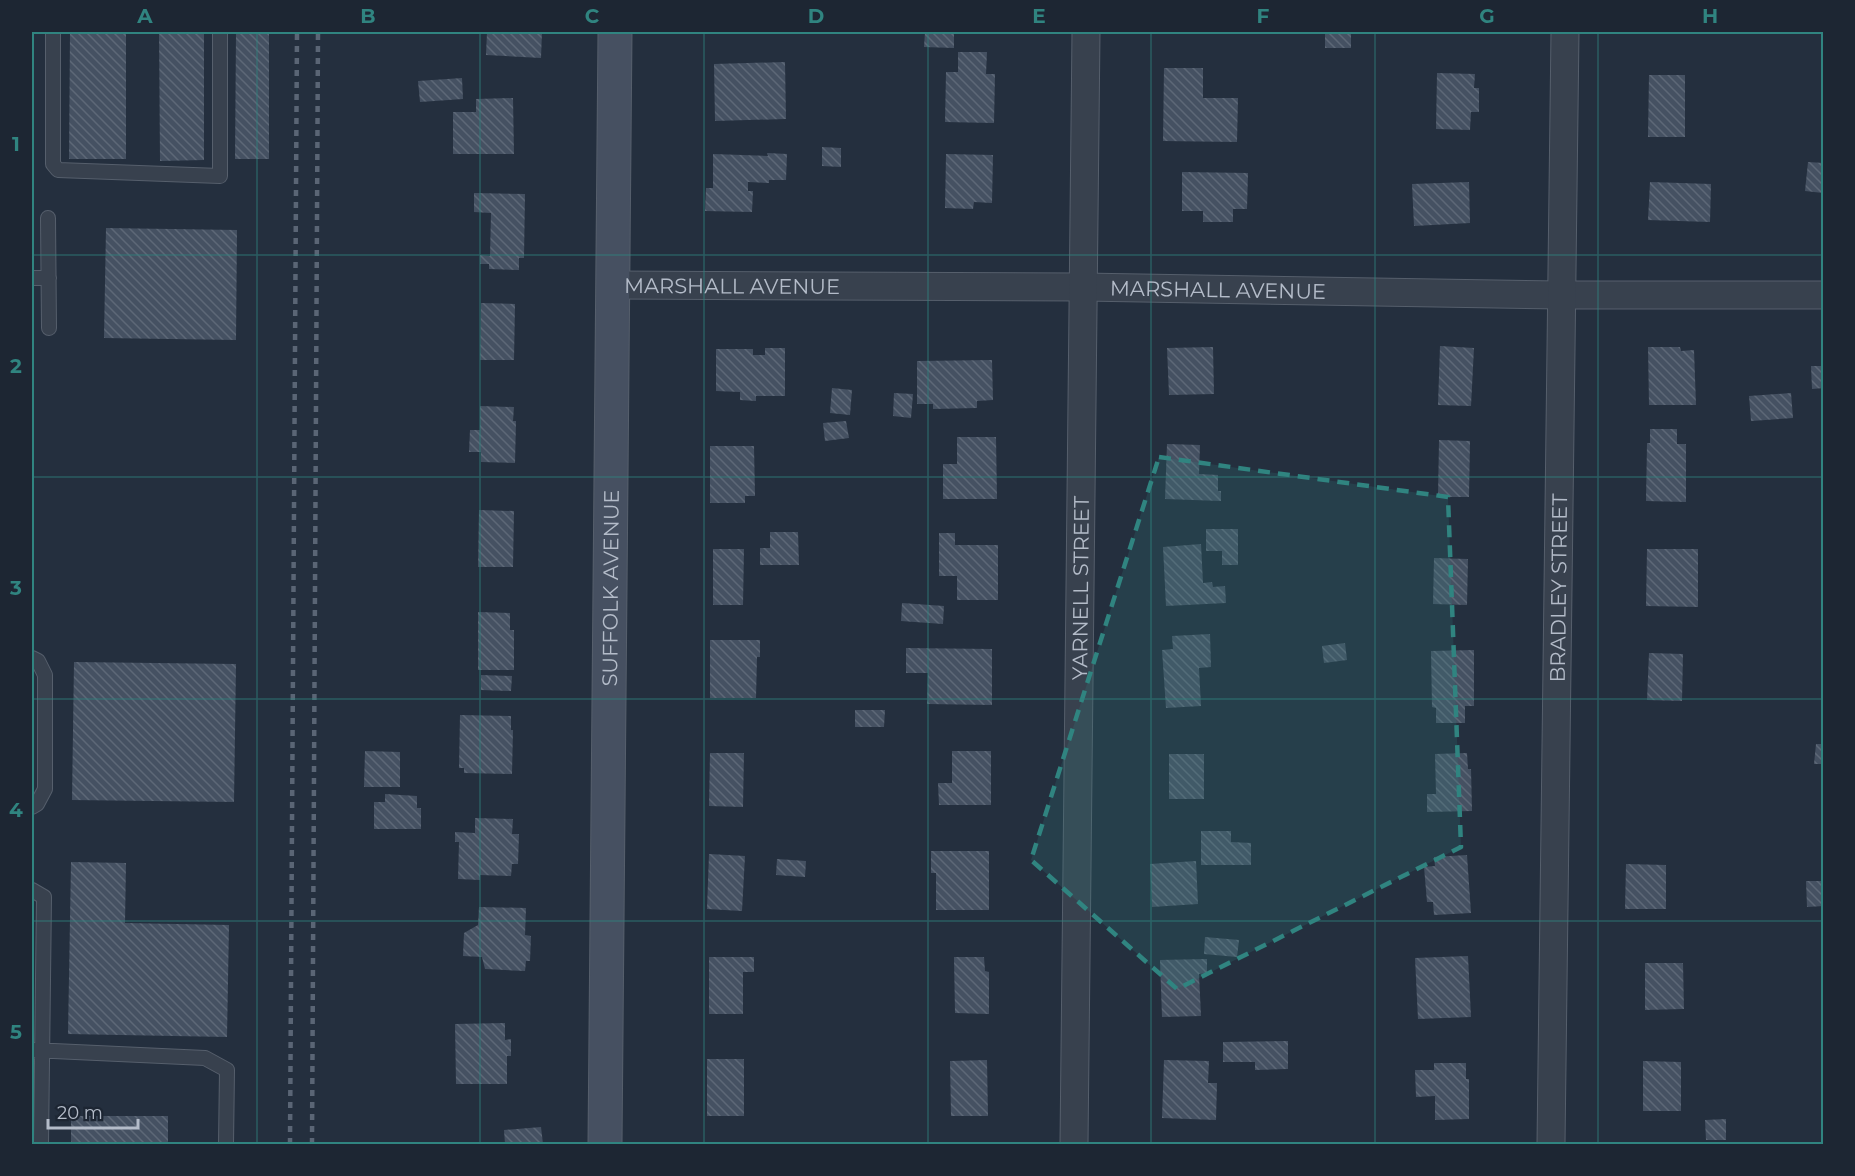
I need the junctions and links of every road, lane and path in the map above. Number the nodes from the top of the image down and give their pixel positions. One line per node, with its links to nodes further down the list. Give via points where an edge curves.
1 (53, 32): 2 (lane, via 53,164 58,170 220,176)
2 (220, 32)
3 (615, 32): 9 (street, SUFFOLK AVENUE)
4 (1086, 32): 10 (street, YARNELL STREET)
5 (1565, 32): 11 (street, BRADLEY STREET)
6 (48, 218): 8 (lane)
7 (32, 278): 8 (lane)
8 (49, 278): 13 (lane)
9 (614, 285): 10 (street, MARSHALL AVENUE); 20 (street, SUFFOLK AVENUE)
10 (1083, 287): 11 (street, MARSHALL AVENUE); 21 (street, YARNELL STREET)
11 (1561, 295): 12 (street, MARSHALL AVENUE); 22 (street, BRADLEY STREET)
12 (1824, 295)
13 (49, 328)
14 (32, 658): 15 (lane, via 45,675 45,789)
15 (32, 807)
16 (32, 890): 17 (lane, via 44,897)
17 (37, 1050): 18 (lane); 19 (lane, via 205,1058 227,1070)
18 (41, 1144)
19 (226, 1144)
20 (605, 1144)
21 (1074, 1144)
22 (1551, 1144)

